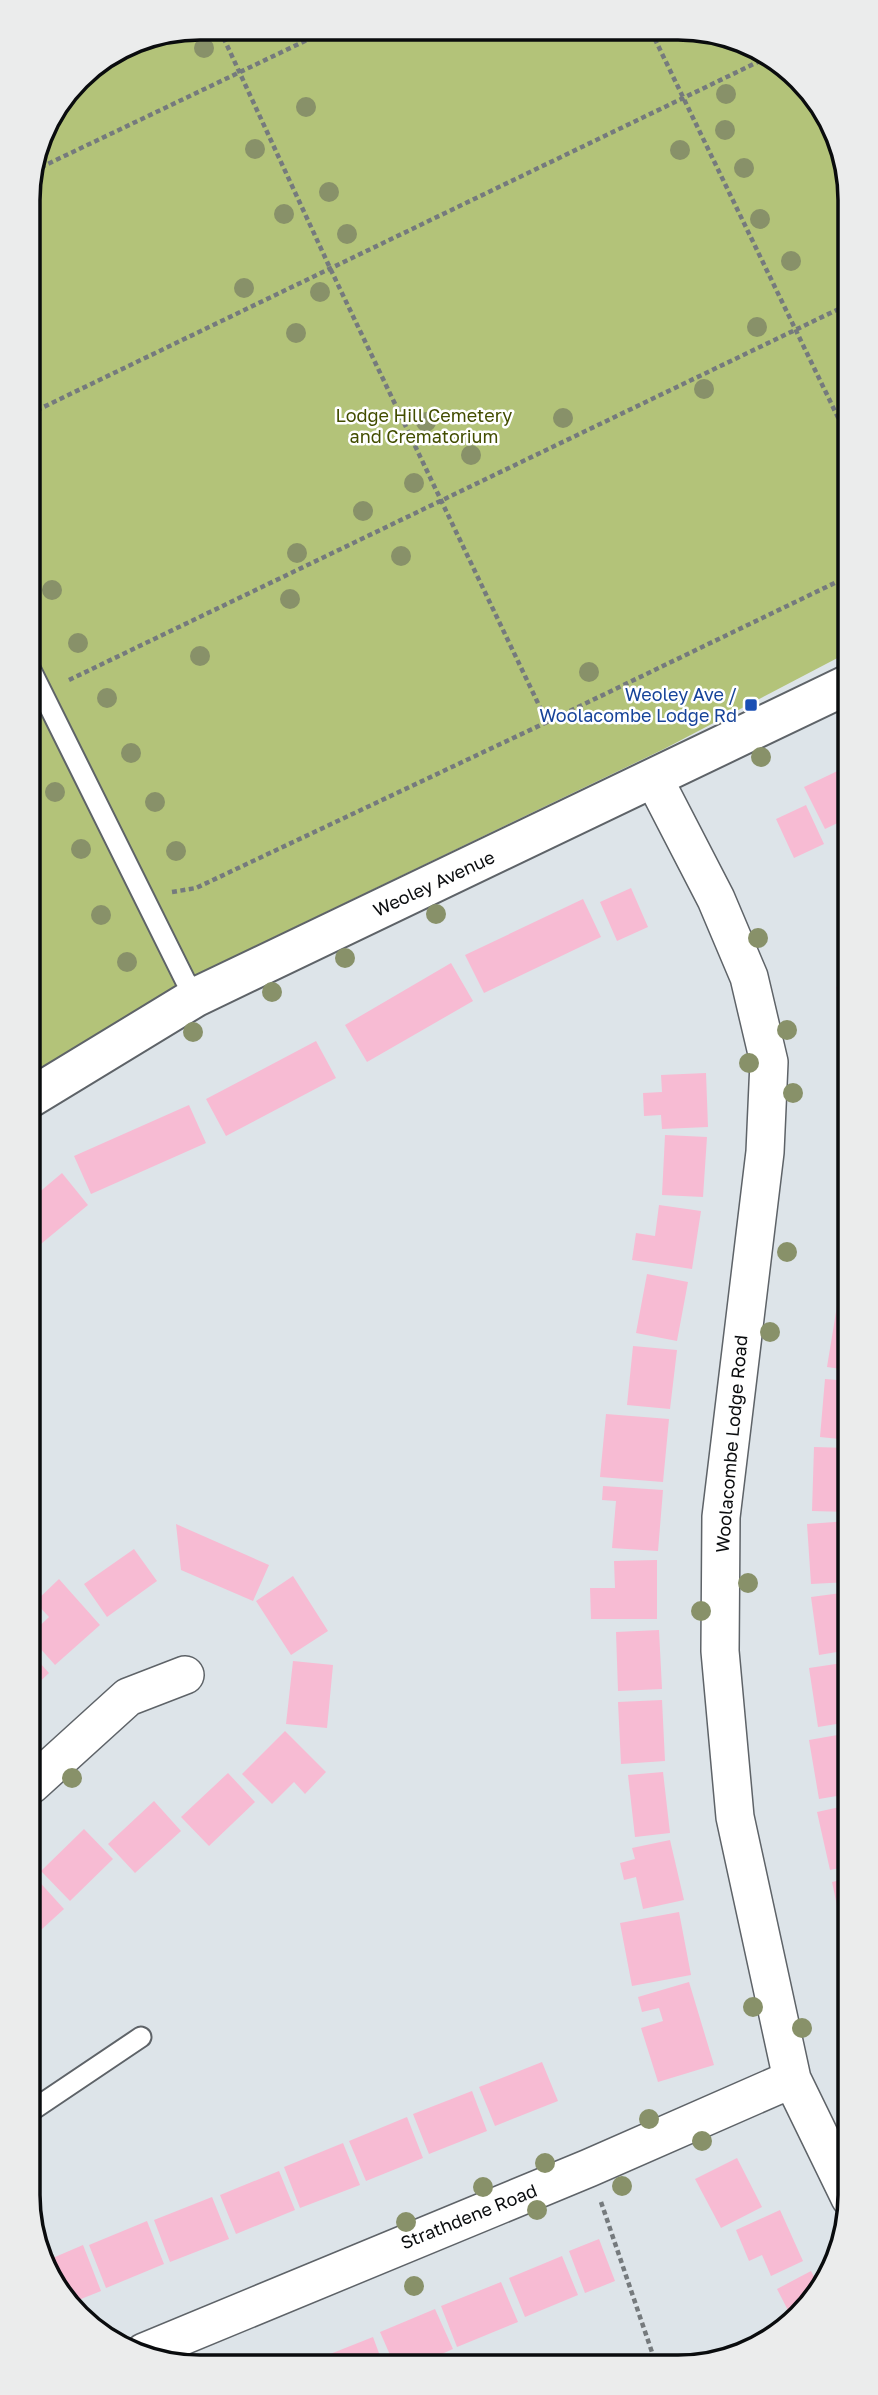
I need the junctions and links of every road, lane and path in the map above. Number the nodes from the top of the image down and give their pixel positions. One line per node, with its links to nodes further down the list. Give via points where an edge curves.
1 (655, 40): 6 (path)
2 (225, 41): 5 (path)
3 (306, 41): 5 (path)
4 (758, 62): 6 (path)
5 (239, 73): 7 (path); 8 (path)
6 (683, 99): 8 (path); 10 (path)
7 (45, 165)
8 (330, 268): 11 (path); 13 (path)
9 (838, 309): 10 (path)
10 (797, 329): 12 (path); 13 (path)
11 (41, 408)
12 (838, 417)
13 (440, 501): 16 (path); 17 (path)
14 (838, 581): 17 (path)
15 (838, 690): 18 (street, Weoley Avenue)
16 (42, 693): 19 (lane)
17 (547, 722): 19 (path, via 196,888)
18 (654, 779): 20 (street, Weoley Avenue); 25 (street, Woolacombe Lodge Road, via 716,900 749,977 769,1062 765,1152 721,1517 720,1651 735,1817)
19 (144, 898): 20 (lane)
20 (196, 997): 21 (street, Weoley Avenue)
21 (41, 1092)
22 (185, 1675): 23 (street, via 128,1697)
23 (40, 1777)
24 (141, 2037): 26 (lane)
25 (792, 2079): 27 (street, Strathdene Road); 28 (street, Woolacombe Lodge Road)
26 (40, 2105)
27 (589, 2168): 29 (street, Strathdene Road); 30 (path)
28 (837, 2171)
29 (154, 2348)
30 (653, 2355)

